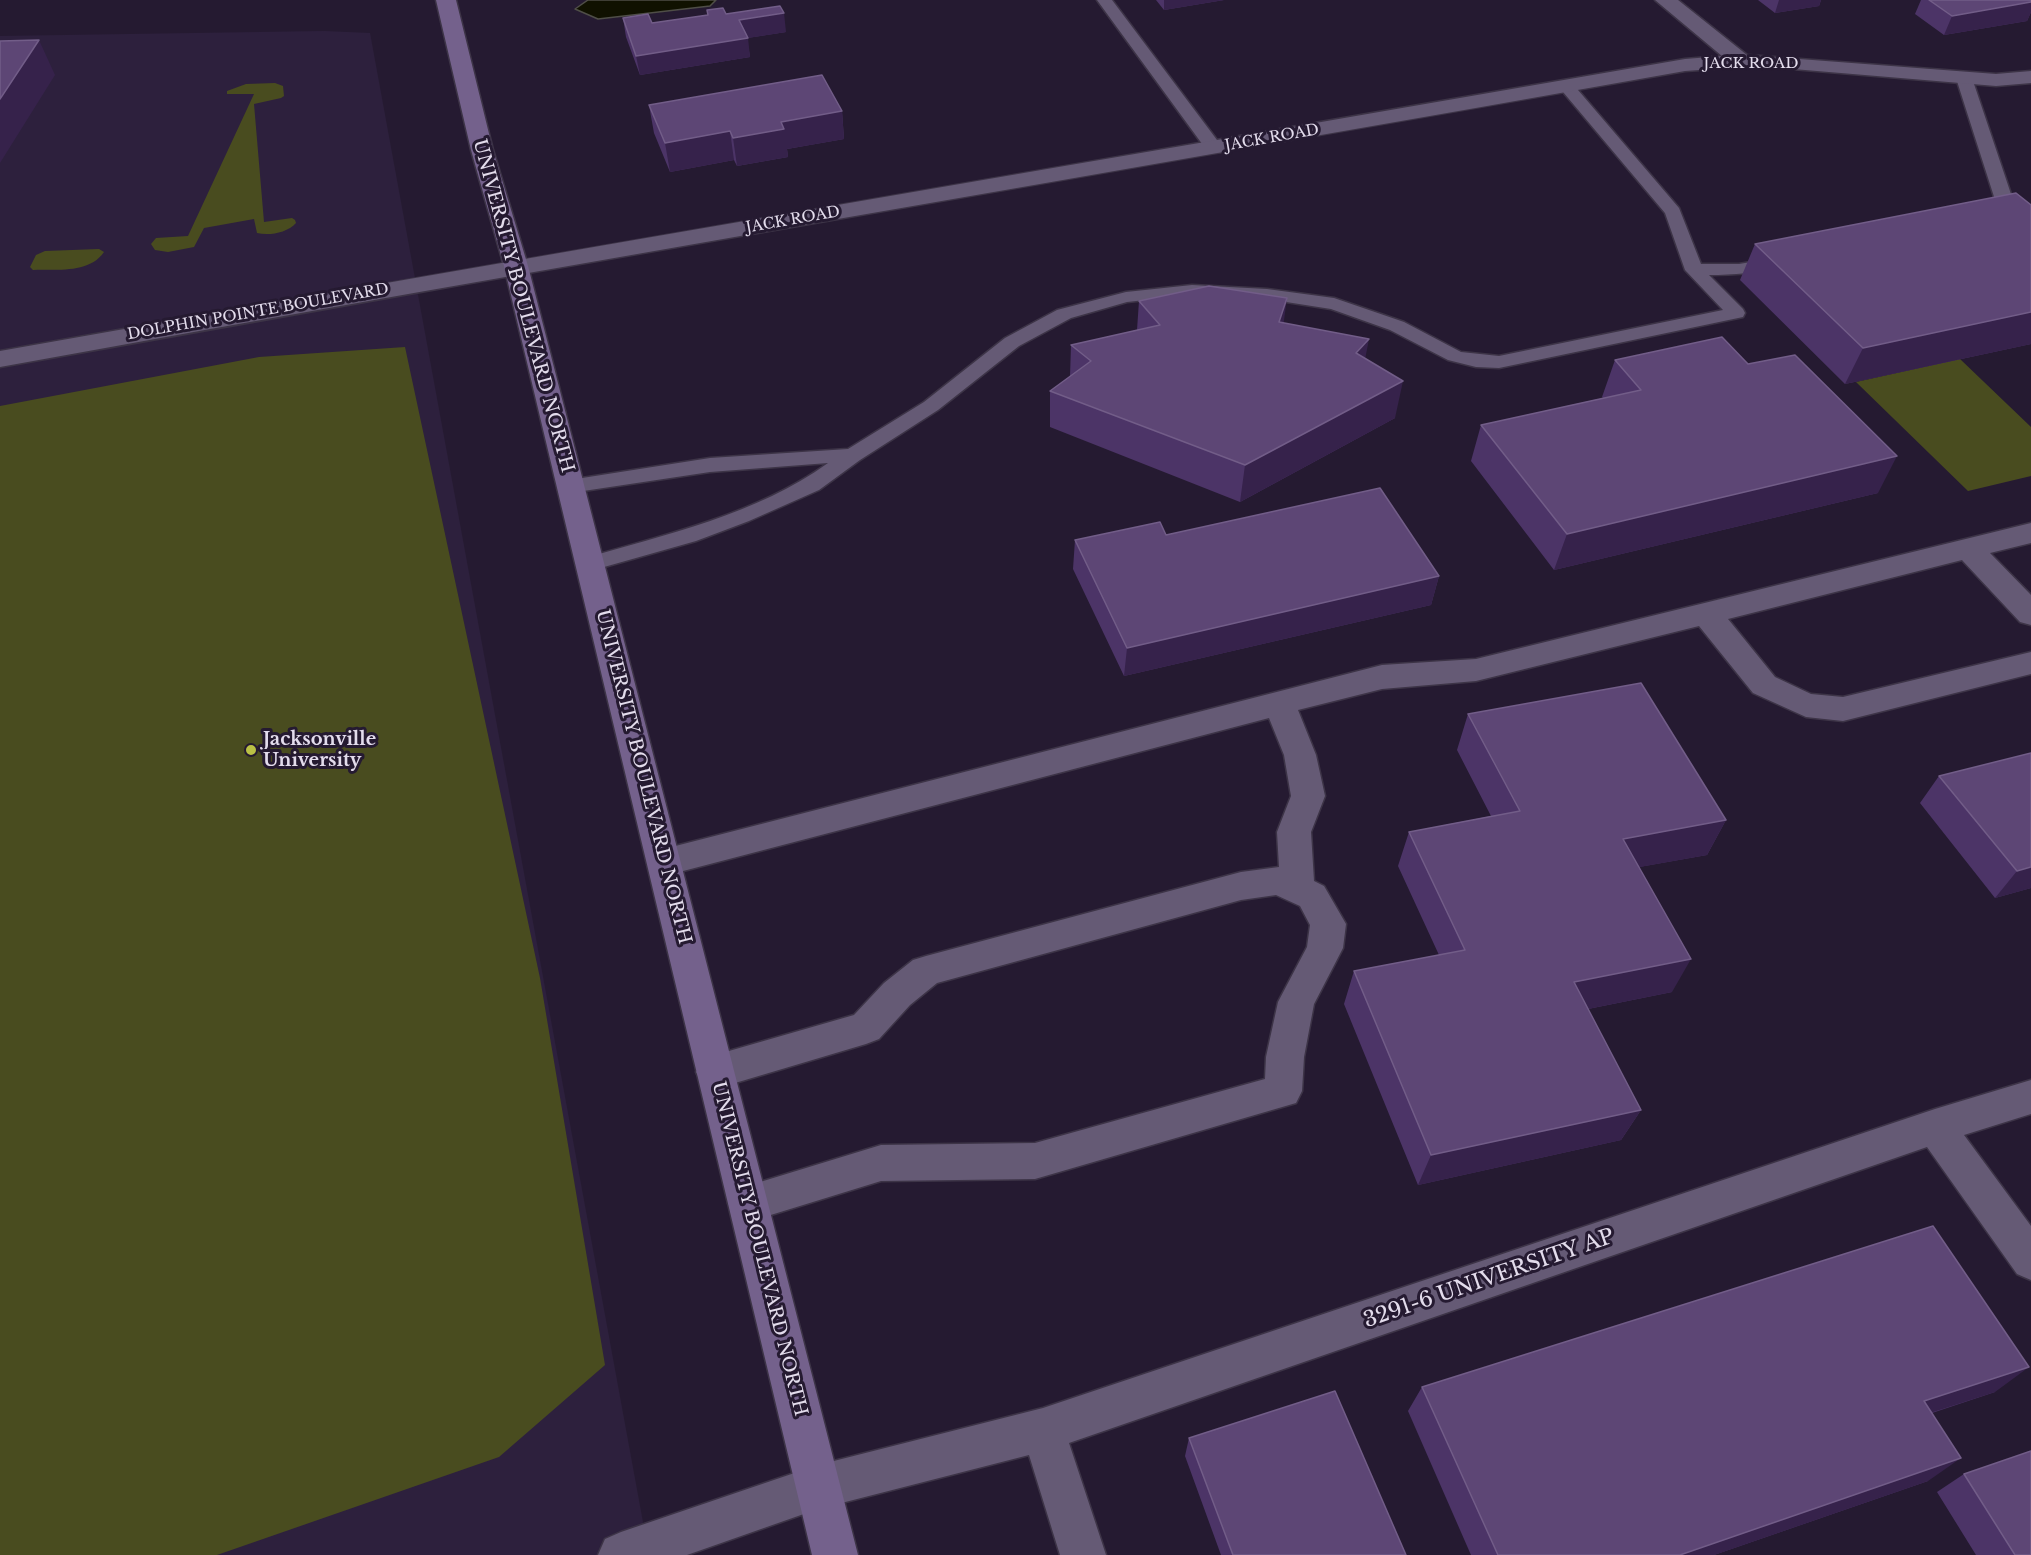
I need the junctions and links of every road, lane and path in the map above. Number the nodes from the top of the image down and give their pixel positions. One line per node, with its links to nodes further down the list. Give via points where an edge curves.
1 (446, 0): 11 (main road, UNIVERSITY BOULEVARD NORTH, via 482,150)
2 (1104, 0): 8 (lane)
3 (1665, 0): 4 (street)
4 (1742, 61): 6 (street, JACK ROAD); 7 (street, JACK ROAD, via 1685,65)
5 (2031, 76): 6 (street, JACK ROAD)
6 (1964, 78): 9 (lane, via 2006,206 2005,215 1996,221)
7 (1566, 86): 8 (street, JACK ROAD); 12 (lane, via 1673,212)
8 (1214, 148): 11 (street, JACK ROAD)
9 (1973, 226)
10 (1786, 261): 12 (lane, via 1739,269)
11 (516, 266): 13 (street, DOLPHIN POINTE BOULEVARD); 15 (main road, UNIVERSITY BOULEVARD NORTH)
12 (1694, 270): 14 (lane, via 1736,313 1499,362 1455,356 1396,326 1334,304 1267,294 1192,290 1125,297 1064,314 1012,342 931,405)
13 (0, 359)
14 (853, 455): 15 (lane, via 710,465); 18 (lane, via 812,485 742,516 689,536)
15 (570, 486): 18 (main road, UNIVERSITY BOULEVARD NORTH)
16 (2031, 532): 17 (street)
17 (1967, 548): 19 (street); 20 (street)
18 (590, 564): 23 (main road, UNIVERSITY BOULEVARD NORTH)
19 (1706, 613): 21 (street, via 1764,685 1806,705 1843,709); 22 (street, via 1476,670 1382,677)
20 (2031, 614)
21 (2031, 663)
22 (1280, 704): 23 (street); 24 (street, via 1300,755 1308,796 1294,832)
23 (664, 862): 25 (main road, UNIVERSITY BOULEVARD NORTH)
24 (1297, 889): 25 (street, via 1278,880 1241,886 926,971 897,994 866,1028); 28 (street, via 1312,896 1328,924 1325,948 1296,1002 1285,1056 1283,1091 1035,1161 881,1163)
25 (715, 1072): 28 (main road, UNIVERSITY BOULEVARD NORTH)
26 (2031, 1097): 27 (street, 3291-6 UNIVERSITY AP)
27 (1935, 1127): 29 (street); 30 (street, 3291-6 UNIVERSITY AP)
28 (748, 1203): 31 (main road, UNIVERSITY BOULEVARD NORTH)
29 (2031, 1260)
30 (1043, 1430): 31 (street, 3291-6 UNIVERSITY AP); 34 (street)
31 (818, 1487): 32 (street, 3291-6 UNIVERSITY AP); 33 (main road, UNIVERSITY BOULEVARD NORTH)
32 (621, 1555)
33 (835, 1555)
34 (1083, 1555)

